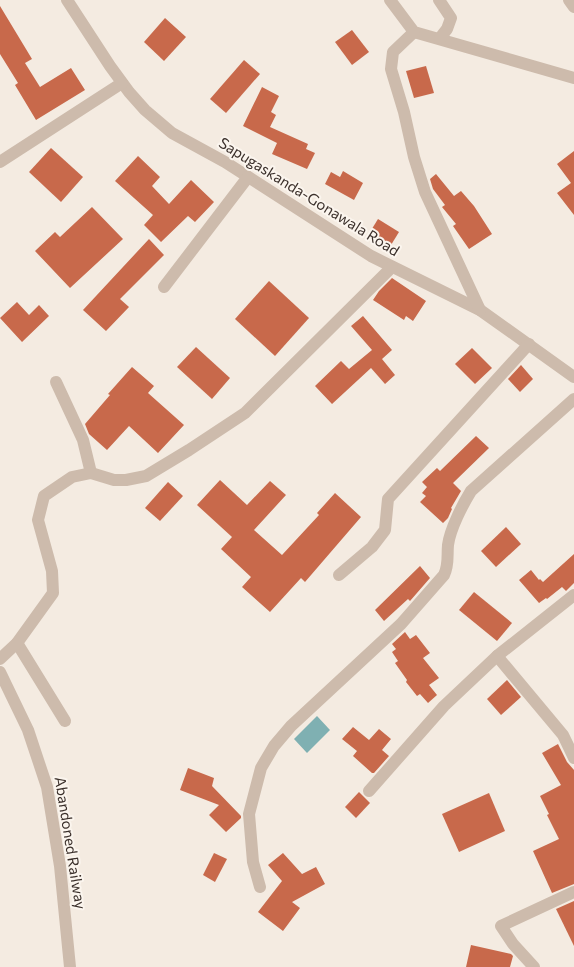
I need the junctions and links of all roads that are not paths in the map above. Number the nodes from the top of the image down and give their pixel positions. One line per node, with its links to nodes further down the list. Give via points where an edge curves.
1 (67, 0): 9 (street, Sapugaskanda-Gonawala Road)
2 (390, 0): 6 (street)
3 (439, 0): 7 (street, via 451,18)
4 (569, 0): 5 (street)
5 (574, 7)
6 (414, 32): 7 (street); 14 (street, via 393,52 390,69 425,192)
7 (440, 38): 8 (street)
8 (574, 78)
9 (122, 83): 10 (street); 11 (street, Sapugaskanda-Gonawala Road, via 145,110 172,133)
10 (0, 162)
11 (248, 177): 12 (street, Sapugaskanda-Gonawala Road); 13 (street)
12 (392, 267): 14 (street, Sapugaskanda-Gonawala Road); 19 (street, via 245,413 146,476 114,480)
13 (164, 287)
14 (480, 310): 15 (street, Sapugaskanda-Gonawala Road)
15 (529, 344): 16 (street, Sapugaskanda-Gonawala Road); 20 (street, via 388,500 385,530 372,547)
16 (574, 377)
17 (56, 382): 19 (street, via 83,440)
18 (574, 399): 29 (street, via 471,491 448,543 448,567 444,575 401,624 291,726 274,746 261,768 249,814 253,862)
19 (91, 473): 22 (street, via 72,477 44,496 38,520 52,571 53,594)
20 (339, 575)
21 (574, 596): 23 (street)
22 (17, 643): 24 (street); 26 (street)
23 (498, 656): 27 (street, via 563,735); 28 (street, via 444,706)
24 (0, 659)
25 (0, 672): 31 (street, Abandoned Railway, via 28,730 47,787 60,866)
26 (65, 721)
27 (574, 758)
28 (369, 791)
29 (260, 887)
30 (574, 892): 32 (street, via 501,926)
31 (70, 967)
32 (534, 967)

